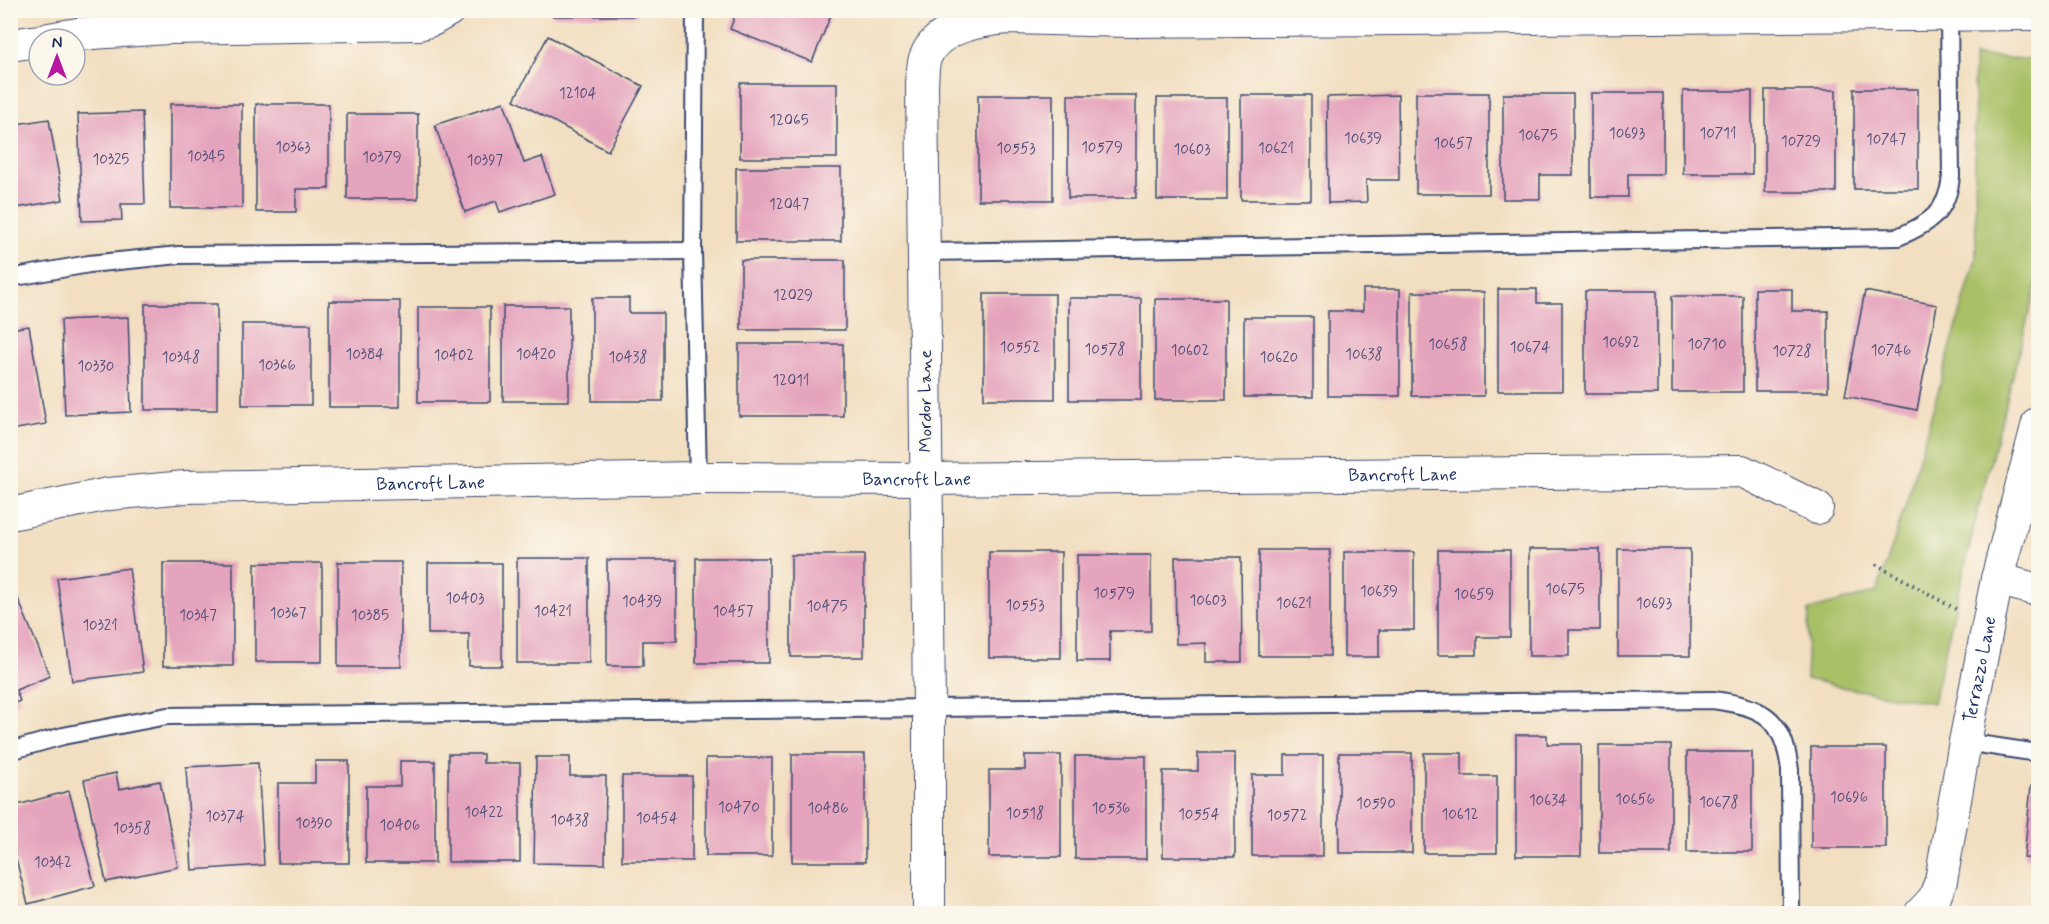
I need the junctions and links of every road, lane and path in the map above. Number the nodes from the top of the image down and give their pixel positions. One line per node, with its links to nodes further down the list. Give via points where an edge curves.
1 (449, 10): 6 (street, via 419,24 167,28)
2 (695, 10): 9 (lane)
3 (2038, 14): 4 (street)
4 (1949, 15): 5 (street); 10 (lane, via 1948,194 1926,225 1898,237)
5 (1129, 16): 10 (street, Mordor Lane, via 989,19 940,37 926,55 923,70)
6 (87, 33)
7 (27, 43): 8 (street)
8 (10, 45)
9 (693, 251): 11 (lane, via 179,255 89,264); 13 (lane)
10 (924, 252): 14 (street, Mordor Lane)
11 (10, 278)
12 (2038, 423): 17 (street, Terrazzo Lane)
13 (698, 478): 14 (street, Bancroft Lane); 16 (street, Bancroft Lane, via 185,487 109,494)
14 (925, 479): 15 (street, Bancroft Lane, via 1742,471); 22 (street, Mordor Lane)
15 (1817, 508)
16 (10, 514)
17 (2026, 519): 19 (street, Terrazzo Lane)
18 (1876, 564): 21 (path)
19 (1997, 579): 20 (street); 23 (street, Terrazzo Lane)
20 (2038, 590)
21 (1962, 613)
22 (929, 707): 24 (lane, via 167,716); 27 (street, Mordor Lane); 28 (lane, via 1688,700 1735,703 1769,718 1788,751)
23 (1965, 742): 25 (lane); 26 (street, Terrazzo Lane, via 1941,881 1934,899)
24 (10, 751)
25 (2038, 753)
26 (1921, 913)
27 (929, 914)
28 (1791, 914)

